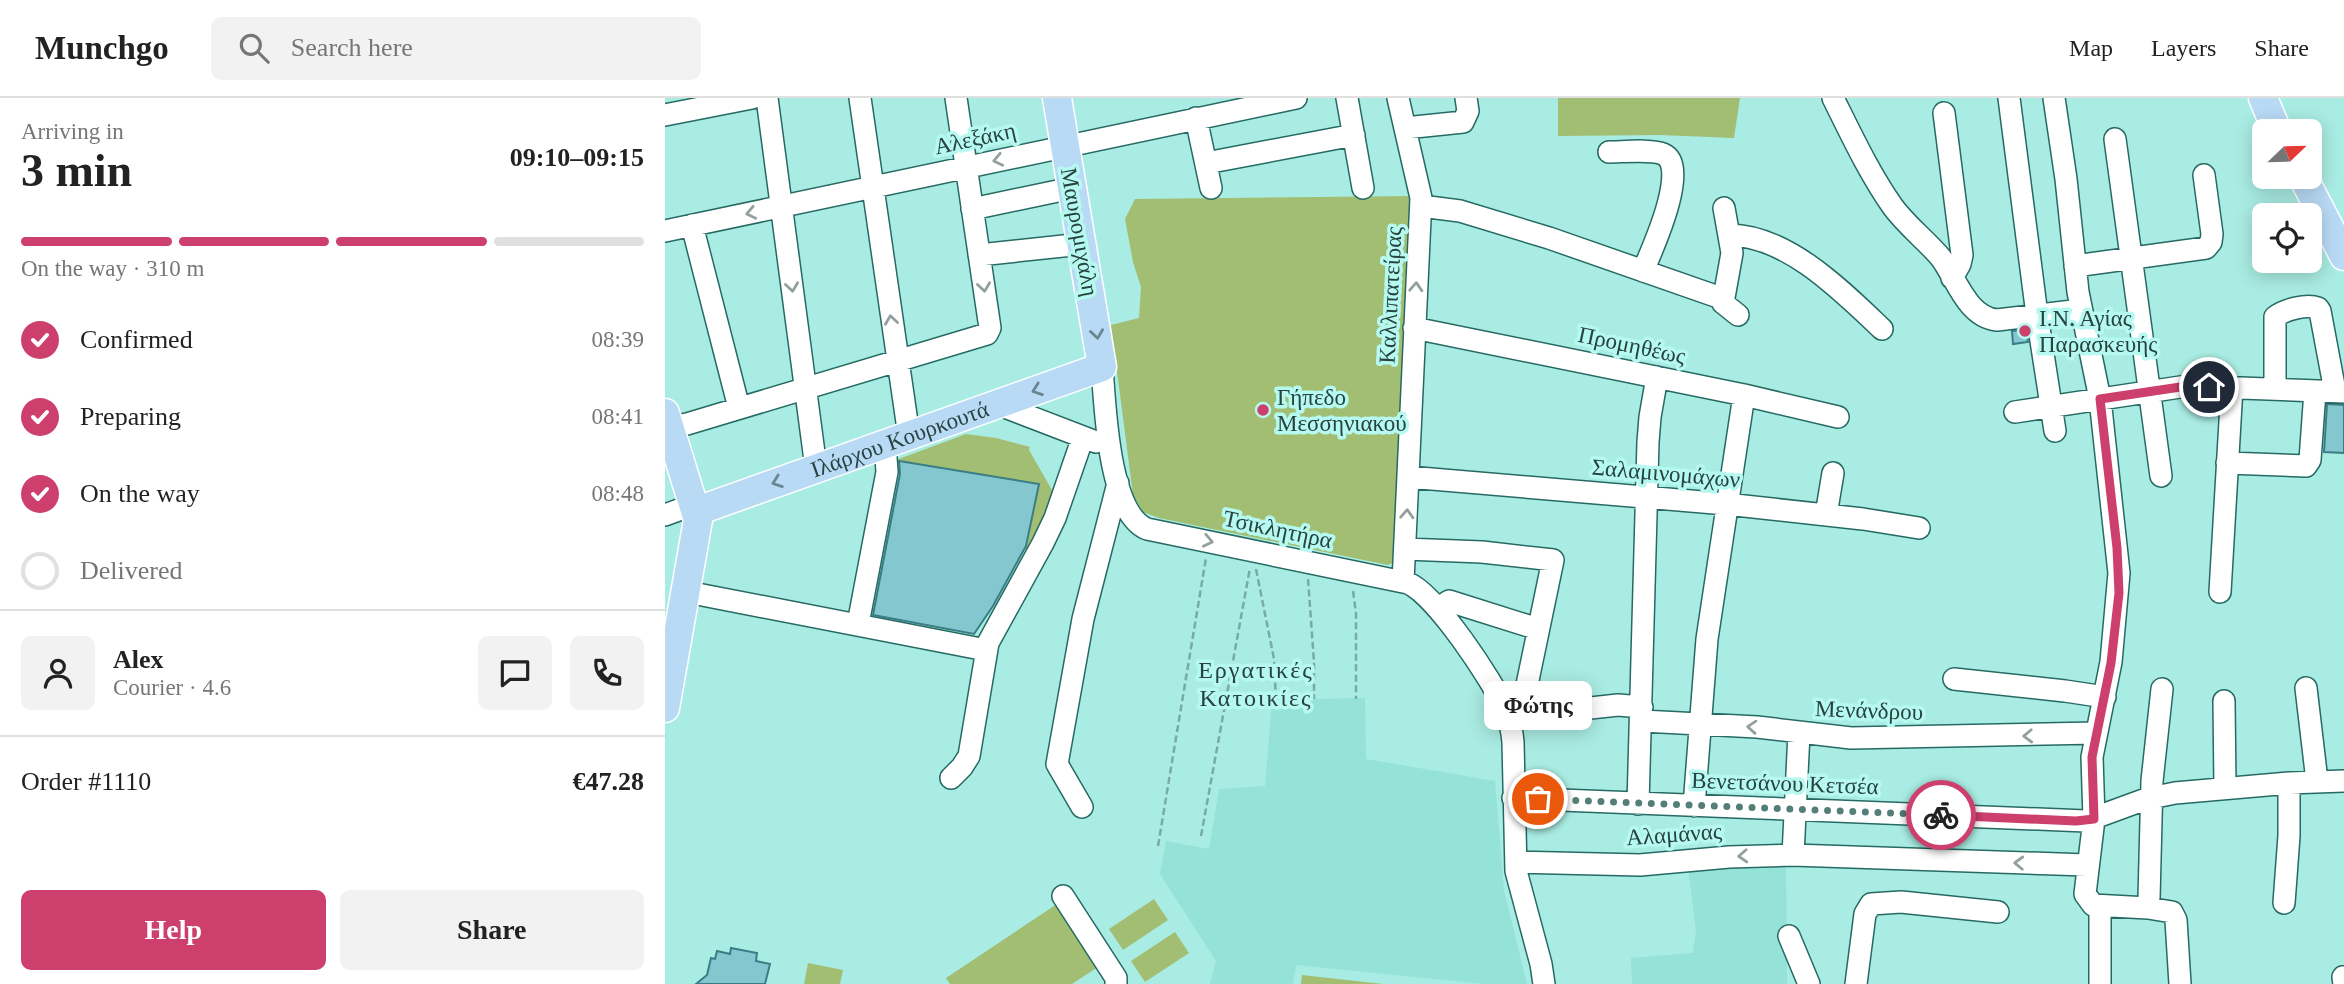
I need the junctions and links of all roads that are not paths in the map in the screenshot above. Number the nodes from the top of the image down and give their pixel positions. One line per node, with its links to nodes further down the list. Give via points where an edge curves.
1 (752, 98): 14 (street)
2 (767, 98): 32 (street)
3 (860, 98): 27 (street)
4 (956, 98): 25 (street)
5 (1057, 98): 22 (main road, Μαυρομιχάλη)
6 (1296, 98): 17 (street, Αλεξάκη)
7 (1347, 98): 20 (street)
8 (1398, 98): 19 (street, Καλλιπατείρας)
9 (1466, 98): 19 (street, via 1468,111 1463,122)
10 (1833, 98): 45 (street, via 1893,207 1932,247)
11 (2009, 98): 49 (street)
12 (2055, 98): 43 (street)
13 (2263, 98): 18 (main road)
14 (691, 104): 16 (street)
15 (1944, 113): 45 (street, via 1962,255)
16 (665, 115)
17 (1196, 118): 22 (street, Αλεξάκη); 24 (street)
18 (2272, 119)
19 (1405, 128): 33 (street, Καλλιπατείρας)
20 (1354, 135): 24 (street); 30 (street)
21 (2115, 139): 42 (street)
22 (1064, 145): 25 (street, Αλεξάκη, one-way to 25); 28 (main road, Μαυρομιχάλη)
23 (1609, 152): 44 (street, via 1661,153 1669,159 1669,202)
24 (1206, 163): 29 (street)
25 (966, 167): 27 (street, Αλεξάκη); 35 (street)
26 (2204, 175): 42 (street, via 2212,234 2206,248)
27 (872, 187): 32 (street, Αλεξάκη); 52 (street, one-way to 27)
28 (1072, 188): 35 (street); 39 (main road, Μαυρομιχάλη)
29 (1211, 188)
30 (1363, 188)
31 (2308, 189): 41 (main road)
32 (782, 206): 36 (street, Αλεξάκη, one-way to 36); 56 (street, one-way to 56)
33 (1421, 206): 44 (street, via 1460,211); 50 (street, Καλλιπατείρας, one-way to 33)
34 (1724, 208): 38 (street)
35 (972, 209): 40 (street)
36 (692, 225): 37 (street, Αλεξάκη); 64 (street)
37 (665, 231)
38 (1730, 236): 46 (street, via 1732,263); 51 (street, via 1758,239 1794,257 1835,285)
39 (1081, 243): 40 (street); 53 (main road, Μαυρομιχάλη, one-way to 53)
40 (979, 255): 52 (street, one-way to 52, via 990,328 985,336)
41 (2344, 256)
42 (2132, 258): 43 (street); 59 (street)
43 (2075, 265): 47 (street)
44 (1643, 271): 46 (street)
45 (1952, 278): 49 (street, via 1968,302 1988,318)
46 (1724, 299): 48 (street, via 1725,307)
47 (2081, 310): 49 (street); 61 (street)
48 (1738, 315)
49 (2037, 315): 63 (street)
50 (1414, 327): 54 (street, Προμηθέως); 76 (street, Καλλιπατείρας)
51 (1882, 329)
52 (898, 362): 56 (street); 70 (street)
53 (1101, 367): 62 (main road, Ιλάρχου Κουρκουτά, one-way to 62); 71 (street)
54 (1657, 377): 60 (street, Προμηθέως); 78 (street, via 1650,416)
55 (2232, 387): 57 (street); 59 (street, via 2187,386); 72 (street)
56 (806, 389): 64 (street); 73 (street)
57 (2275, 389): 58 (street); 58 (street, via 2275,317 2312,306 2320,311)
58 (2331, 391): 72 (street, via 2308,463)
59 (2150, 392): 61 (street); 75 (street)
60 (1744, 395): 66 (street, Προμηθέως); 79 (street)
61 (2100, 399): 63 (street); 95 (street, via 2119,573)
62 (996, 404): 69 (street); 70 (main road, Ιλάρχου Κουρκουτά)
63 (2051, 406): 65 (street); 68 (street)
64 (739, 408): 67 (street, via 687,424)
65 (2015, 412)
66 (1838, 417)
67 (667, 423): 80 (main road)
68 (2055, 431)
69 (1083, 436): 71 (street); 91 (street, via 1055,518)
70 (897, 440): 73 (main road, Ιλάρχου Κουρκουτά); 89 (street)
71 (1110, 447): 77 (street)
72 (2227, 463): 87 (street)
73 (816, 468): 80 (main road, Ιλάρχου Κουρκουτά, one-way to 80)
74 (1833, 473): 82 (street)
75 (2161, 476)
76 (1408, 477): 78 (street, Σαλαμινομάχων); 84 (street, Καλλιπατείρας, one-way to 76)
77 (1118, 483): 85 (street, Τσικλητήρα, one-way to 85, via 1132,517 1142,526); 112 (street, via 1085,612 1057,764)
78 (1648, 497): 79 (street, Σαλαμινομάχων); 98 (street)
79 (1726, 504): 82 (street, Σαλαμινομάχων); 100 (street)
80 (696, 508): 81 (street); 86 (main road, via 698,525)
81 (665, 515)
82 (1826, 515): 83 (street, Σαλαμινομάχων)
83 (1919, 528)
84 (1405, 549): 85 (street, Καλλιπατείρας); 90 (street, via 1553,560)
85 (1403, 582): 88 (street, via 1419,589)
86 (687, 592): 89 (street); 97 (main road)
87 (2220, 592)
88 (1438, 608): 90 (street, via 1450,601); 99 (street)
89 (858, 624): 91 (street)
90 (1538, 629): 99 (street, via 1523,704)
91 (986, 650): 103 (street, via 969,756)
92 (1954, 679): 95 (street)
93 (2306, 688): 104 (street)
94 (2162, 689): 109 (street)
95 (2105, 697): 102 (street)
96 (2224, 701): 107 (street)
97 (665, 708)
98 (1642, 714): 99 (street, Μενάνδρου, via 1618,705); 100 (street, Μενάνδρου); 110 (street)
99 (1508, 717): 108 (street)
100 (1700, 724): 101 (street, Μενάνδρου, one-way to 100); 111 (street)
101 (1799, 733): 102 (street, Μενάνδρου, one-way to 101, via 1878,739); 113 (street)
102 (2096, 733): 114 (street)
103 (951, 778)
104 (2317, 781): 105 (street, Βενετσάνου Κετσέα); 106 (street, Βενετσάνου Κετσέα)
105 (2344, 781)
106 (2289, 783): 107 (street, Βενετσάνου Κετσέα); 120 (street)
107 (2225, 788): 109 (street, Βενετσάνου Κετσέα)
108 (1513, 798): 110 (street, Βενετσάνου Κετσέα); 116 (street)
109 (2151, 798): 114 (street, Βενετσάνου Κετσέα); 119 (street)
110 (1638, 804): 111 (street, Βενετσάνου Κετσέα)
111 (1694, 806): 113 (street, Βενετσάνου Κετσέα)
112 (1082, 807)
113 (1795, 811): 114 (street, Βενετσάνου Κετσέα); 115 (street)
114 (2094, 819): 117 (street)
115 (1793, 855): 116 (street, Αλαμάνας, one-way to 116, via 1640,865); 117 (street, Αλαμάνας, one-way to 115)
116 (1516, 862): 125 (street)
117 (2087, 866): 121 (street, via 2087,898)
118 (1063, 896): 124 (street)
119 (2148, 898)
120 (2284, 903)
121 (2101, 906): 128 (street); 129 (street, via 2172,912)
122 (1997, 912): 127 (street, via 1901,902 1871,904 1865,914)
123 (1789, 936): 126 (street)
124 (1116, 984)
125 (1544, 984)
126 (1809, 984)
127 (1856, 984)
128 (2100, 984)
129 (2180, 984)

